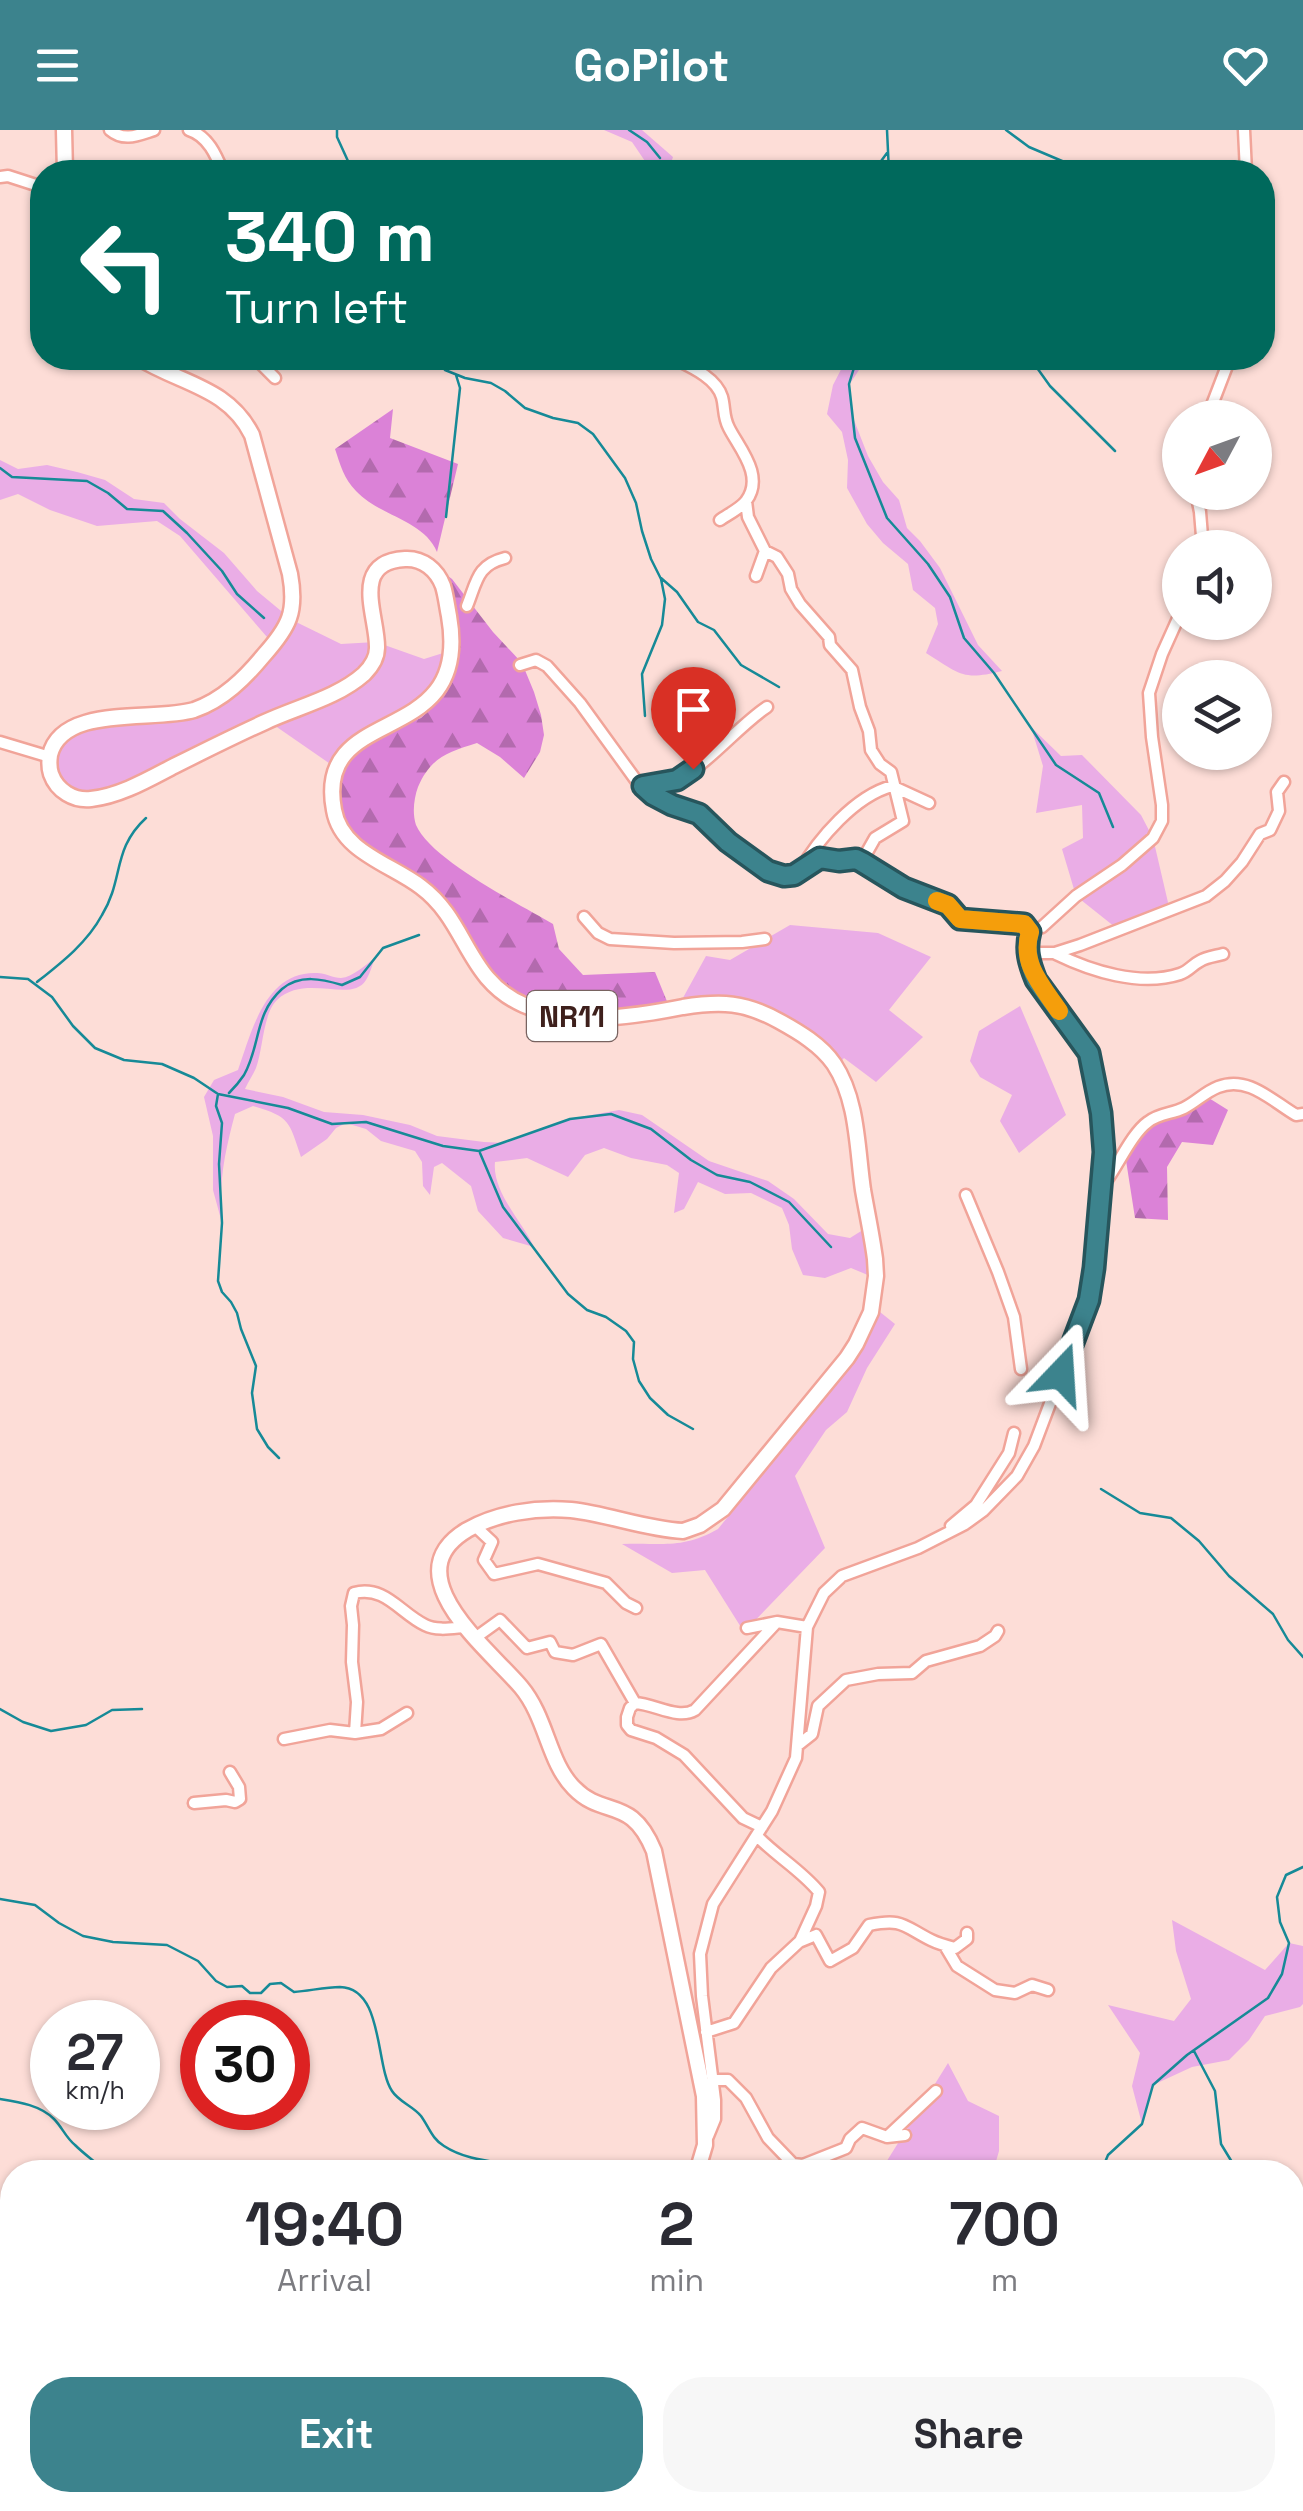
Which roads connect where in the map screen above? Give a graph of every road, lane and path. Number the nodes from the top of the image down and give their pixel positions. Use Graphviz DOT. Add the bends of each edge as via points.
graph roads {
  1 [pos="64,130"];
  2 [pos="110,130"];
  3 [pos="154,130"];
  4 [pos="193,130"];
  5 [pos="1244,130"];
  6 [pos="65,160"];
  7 [pos="218,160"];
  8 [pos="1245,160"];
  9 [pos="0,177"];
  10 [pos="30,183"];
  11 [pos="164,370"];
  12 [pos="266,370"];
  13 [pos="696,370"];
  14 [pos="1225,370"];
  15 [pos="275,378"];
  16 [pos="1214,400"];
  17 [pos="746,501"];
  18 [pos="720,520"];
  19 [pos="765,551"];
  20 [pos="506,558"];
  21 [pos="756,576"];
  22 [pos="467,606"];
  23 [pos="1168,640"];
  24 [pos="520,665"];
  25 [pos="767,707"];
  26 [pos="0,742"];
  27 [pos="50,757"];
  28 [pos="1284,782"];
  29 [pos="643,786"];
  30 [pos="892,786"];
  31 [pos="929,803"];
  32 [pos="862,862"];
  33 [pos="799,872"];
  34 [pos="584,917"];
  35 [pos="1030,932"];
  36 [pos="765,940"];
  37 [pos="1028,954"];
  38 [pos="1055,954"];
  39 [pos="1223,954"];
  40 [pos="1303,1114"];
  41 [pos="1102,1187"];
  42 [pos="966,1196"];
  43 [pos="1021,1370"];
  44 [pos="1014,1433"];
  45 [pos="475,1526"];
  46 [pos="939,1536"];
  47 [pos="636,1608"];
  48 [pos="776,1622"];
  49 [pos="807,1626"];
  50 [pos="747,1628"];
  51 [pos="998,1631"];
  52 [pos="470,1632"];
  53 [pos="635,1703"];
  54 [pos="407,1714"];
  55 [pos="354,1733"];
  56 [pos="284,1738"];
  57 [pos="798,1745"];
  58 [pos="230,1772"];
  59 [pos="194,1803"];
  60 [pos="759,1831"];
  61 [pos="967,1933"];
  62 [pos="800,1942"];
  63 [pos="945,1945"];
  64 [pos="1048,1990"];
  65 [pos="706,2032"];
  66 [pos="712,2080"];
  67 [pos="936,2091"];
  68 [pos="905,2135"];
  69 [pos="887,2137"];
  70 [pos="705,2145"];
  71 [pos="701,2160"];
  72 [pos="789,2160"];
  73 [pos="819,2160"];
  1 -- 6 [label="highway"];
  2 -- 3 [label="street" via="128,137"];
  4 -- 7 [label="street"];
  5 -- 8 [label="street"];
  9 -- 10 [label="street"];
  11 -- 27 [label="highway" via="210,392 246,423 290,574 290,620 256,665 220,697 198,709 72,726 56,739"];
  12 -- 15 [label="street"];
  13 -- 17 [label="street" via="720,391 723,415 751,465"];
  14 -- 16 [label="street"];
  17 -- 18 [label="street"];
  17 -- 19 [label="street"];
  19 -- 21 [label="street"];
  19 -- 30 [label="street" via="777,556 790,589 852,670 871,750 891,772"];
  20 -- 22 [label="street" via="483,568"];
  23 -- 35 [label="street" via="1150,693 1162,821 1122,865"];
  24 -- 29 [label="street" via="536,660 546,666"];
  25 -- 29 [label="street" via="677,780"];
  26 -- 27 [label="street"];
  27 -- 45 [label="highway, NR11" via="51,775 64,792 97,798 340,690 365,673 377,654 369,588 376,573 399,560 420,562 436,572 444,590 452,631 448,672 417,710 347,750 332,793 334,816 346,837 424,889 481,972 526,1006 559,1015 623,1017 735,1003 789,1026 834,1064 850,1104 876,1276 870,1312 847,1358 723,1508 695,1528 672,1530 572,1510 509,1514"];
  28 -- 38 [label="street" via="1270,830 1206,896"];
  29 -- 33 [label="street" via="699,814 768,871"];
  30 -- 31 [label="street"];
  30 -- 32 [label="street" via="903,821 875,838"];
  30 -- 33 [label="street" via="848,812"];
  32 -- 33 [label="street" via="820,858"];
  32 -- 35 [label="street" via="948,905 960,919 1024,924"];
  34 -- 36 [label="street" via="610,940"];
  35 -- 37 [label="street"];
  37 -- 38 [label="street"];
  37 -- 41 [label="street" via="1036,980 1089,1053 1101,1113"];
  38 -- 39 [label="street" via="1116,976 1162,978"];
  40 -- 41 [label="street" via="1254,1088 1222,1085 1146,1123"];
  41 -- 46 [label="street" via="1089,1300 1034,1446 1017,1476 982,1511"];
  42 -- 43 [label="street" via="1014,1317"];
  44 -- 46 [label="street" via="976,1505"];
  45 -- 47 [label="street" via="492,1542 484,1560 494,1574 538,1564 606,1582"];
  45 -- 52 [label="highway, NR11" via="447,1546 439,1567 446,1595"];
  46 -- 49 [label="street" via="842,1576 824,1592"];
  48 -- 49 [label="street"];
  48 -- 50 [label="street"];
  48 -- 53 [label="street" via="696,1710 684,1715"];
  49 -- 57 [label="street"];
  51 -- 57 [label="street" via="980,1646 926,1661 912,1673 846,1680 818,1706 812,1734"];
  52 -- 53 [label="street" via="500,1620 527,1648 550,1642 555,1652 574,1655 601,1644"];
  52 -- 55 [label="street" via="426,1626 381,1594 354,1593"];
  52 -- 70 [label="highway, NR11" via="532,1701 571,1786 626,1813 647,1834 698,2058"];
  53 -- 60 [label="street" via="627,1717 630,1730 684,1755"];
  54 -- 55 [label="street" via="382,1729"];
  55 -- 56 [label="street"];
  57 -- 60 [label="street"];
  58 -- 59 [label="street" via="240,1799"];
  60 -- 62 [label="street" via="766,1846 820,1892"];
  60 -- 65 [label="street" via="713,1904 700,1954"];
  61 -- 63 [label="street" via="955,1948"];
  62 -- 63 [label="street" via="816,1935 830,1960 854,1948 869,1925 890,1921"];
  62 -- 65 [label="street" via="771,1968 734,2023"];
  63 -- 64 [label="street" via="957,1966 995,1990"];
  65 -- 66 [label="street"];
  66 -- 70 [label="street" via="714,2119"];
  66 -- 72 [label="street" via="728,2080 746,2098"];
  67 -- 69 [label="street"];
  68 -- 69 [label="street"];
  69 -- 73 [label="street" via="862,2128 846,2148"];
  70 -- 71 [label="highway, NR11"];
}
